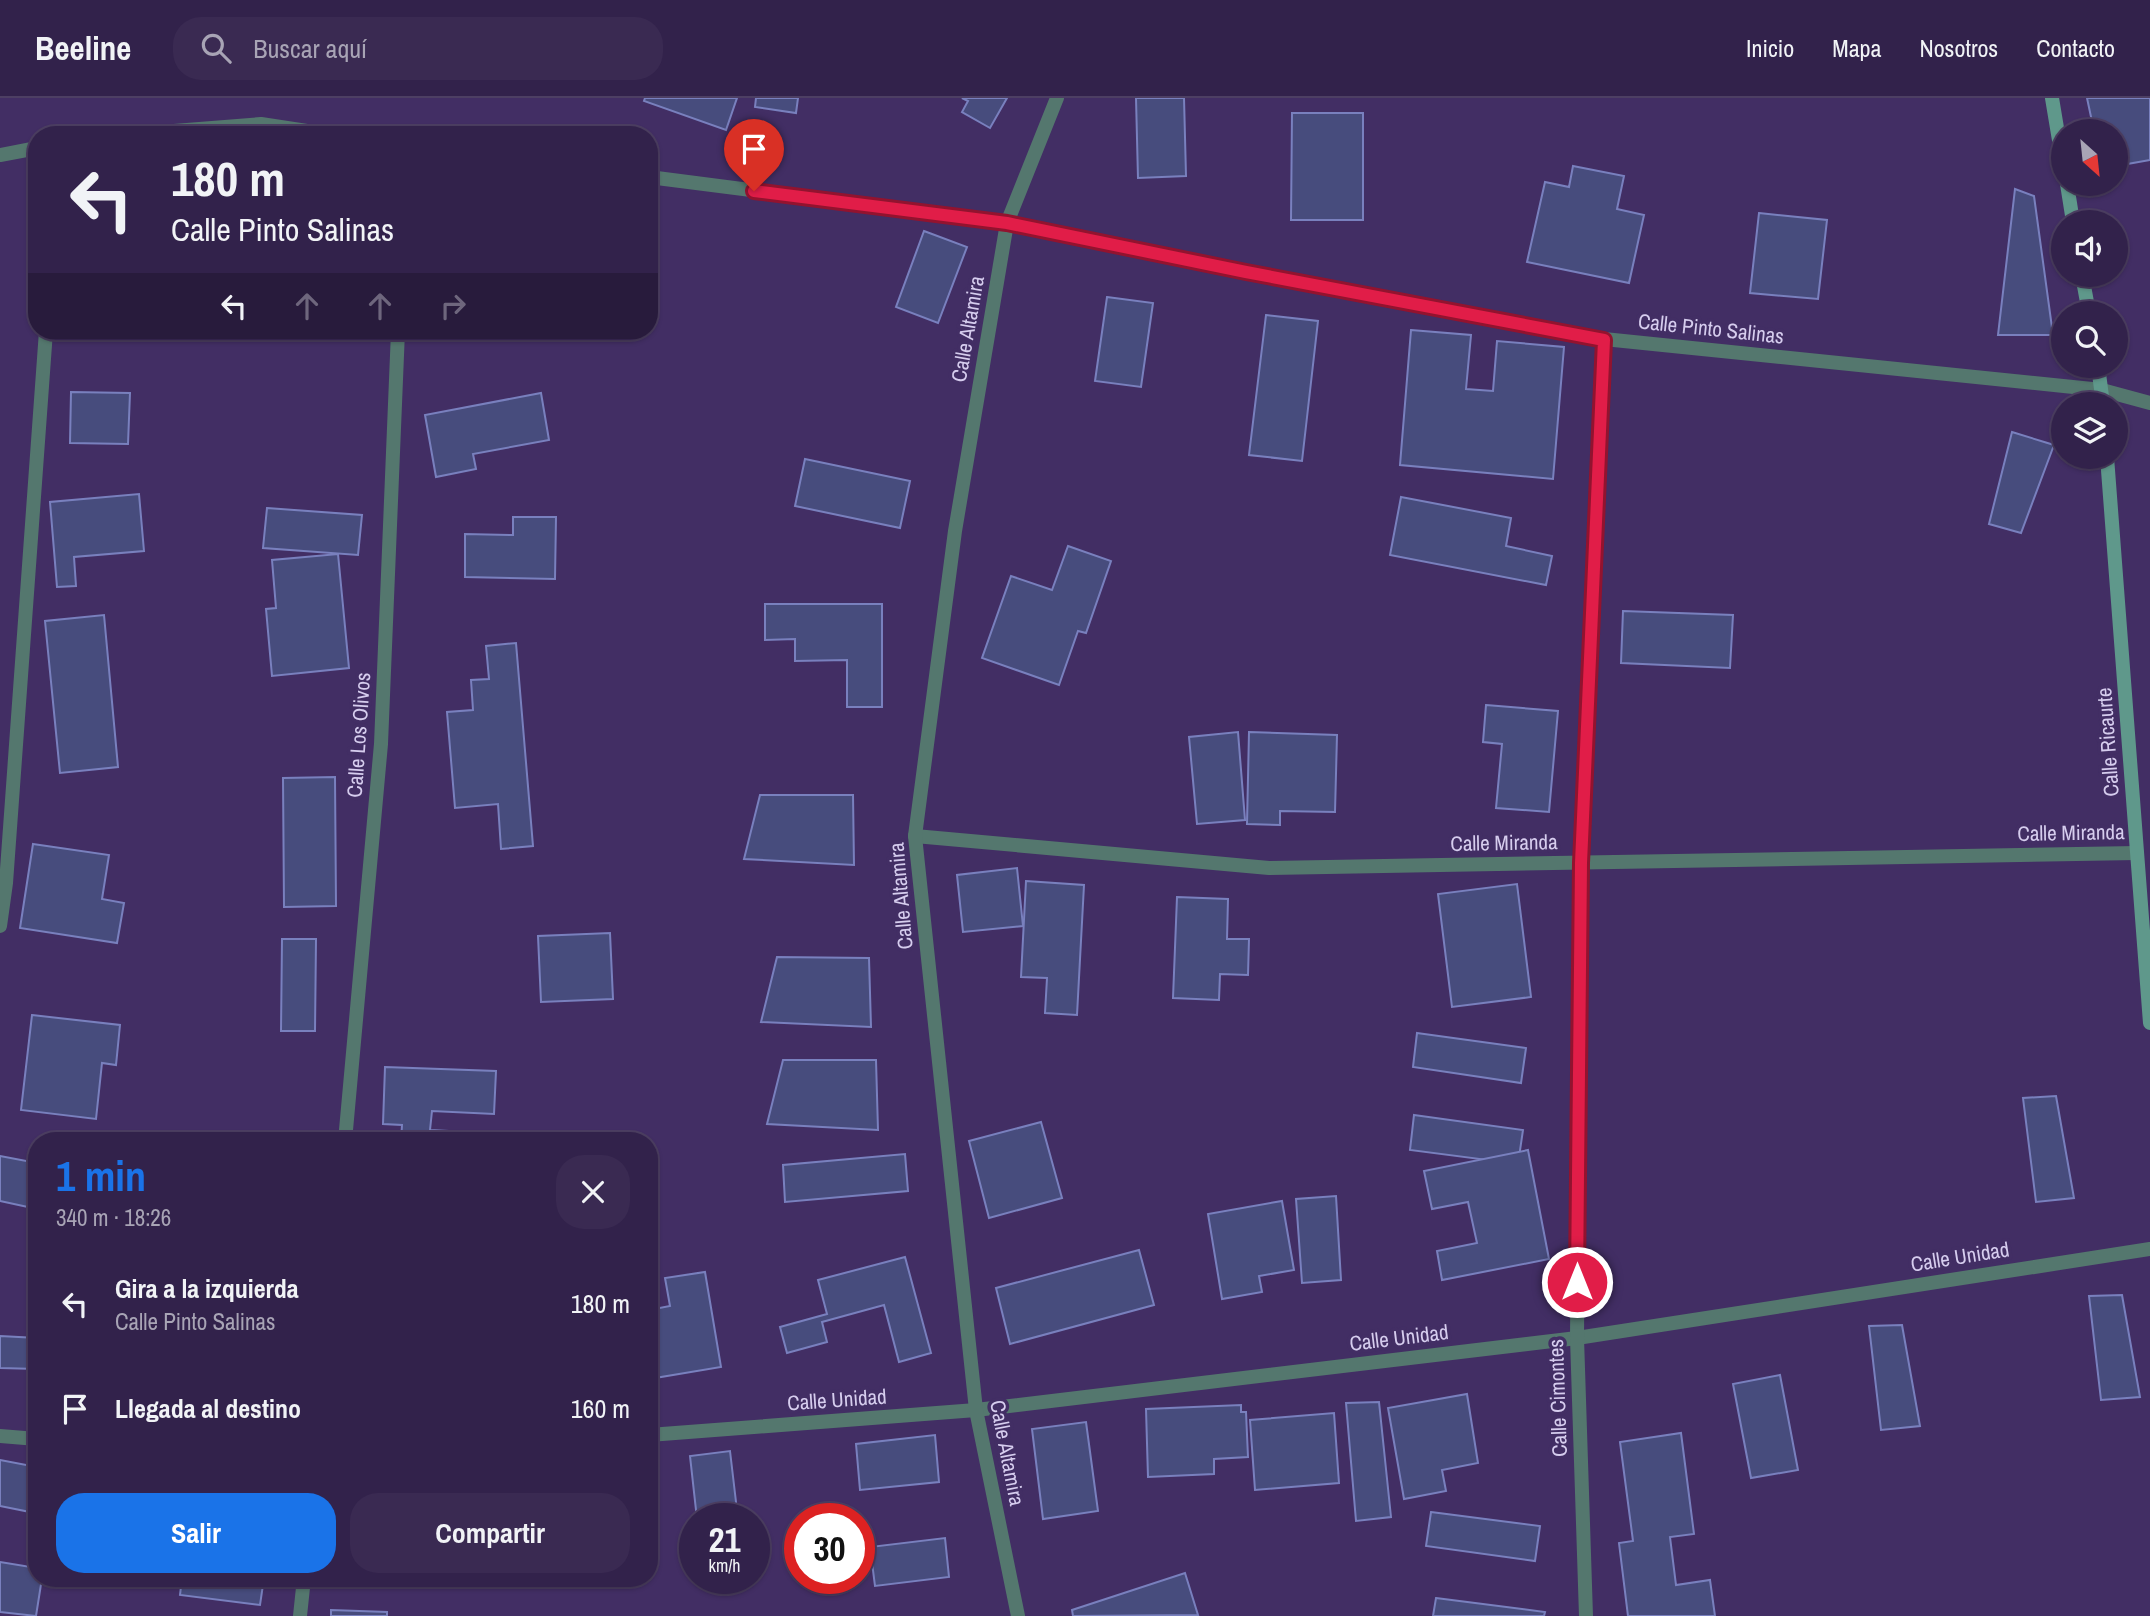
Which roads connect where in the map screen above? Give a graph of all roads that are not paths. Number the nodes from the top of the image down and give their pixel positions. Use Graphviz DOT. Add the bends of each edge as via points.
graph roads {
  1 [pos="1057,98"];
  2 [pos="2052,98"];
  3 [pos="2056,119"];
  4 [pos="236,126"];
  5 [pos="274,126"];
  6 [pos="28,150"];
  7 [pos="0,155"];
  8 [pos="658,178"];
  9 [pos="1007,223"];
  10 [pos="45,340"];
  11 [pos="398,340"];
  12 [pos="1604,340"];
  13 [pos="2058,392"];
  14 [pos="2128,400"];
  15 [pos="2150,403"];
  16 [pos="2109,469"];
  17 [pos="915,836"];
  18 [pos="2137,853"];
  19 [pos="1581,863"];
  20 [pos="0,926"];
  21 [pos="2150,1023"];
  22 [pos="346,1132"];
  23 [pos="2150,1249"];
  24 [pos="1577,1338"];
  25 [pos="975,1410"];
  26 [pos="658,1434"];
  27 [pos="0,1436"];
  28 [pos="28,1438"];
  29 [pos="303,1587"];
  30 [pos="300,1616"];
  31 [pos="1018,1616"];
  32 [pos="1586,1616"];
  1 -- 9 [label="street, Calle Altamira"];
  2 -- 3 [label="street"];
  4 -- 5 [label="street"];
  6 -- 7 [label="street"];
  8 -- 9 [label="street, Calle Pinto Salinas"];
  9 -- 12 [label="street, Calle Pinto Salinas"];
  9 -- 17 [label="street, Calle Altamira" via="955,531"];
  10 -- 20 [label="street"];
  11 -- 22 [label="street, Calle Los Olivos" via="381,744"];
  12 -- 13 [label="street, Calle Pinto Salinas"];
  12 -- 19 [label="street, Calle Cimontes"];
  14 -- 15 [label="street, Calle Pinto Salinas"];
  16 -- 18 [label="street, Calle Ricaurte"];
  17 -- 19 [label="street, Calle Miranda" via="1269,868"];
  17 -- 25 [label="street, Calle Altamira"];
  18 -- 19 [label="street, Calle Miranda"];
  18 -- 21 [label="street, Calle Ricaurte"];
  19 -- 24 [label="street, Calle Cimontes"];
  23 -- 24 [label="street, Calle Unidad"];
  24 -- 25 [label="street, Calle Unidad"];
  24 -- 32 [label="street, Calle Cimontes"];
  25 -- 26 [label="street, Calle Unidad"];
  25 -- 31 [label="street, Calle Altamira"];
  27 -- 28 [label="street"];
  29 -- 30 [label="street"];
}
